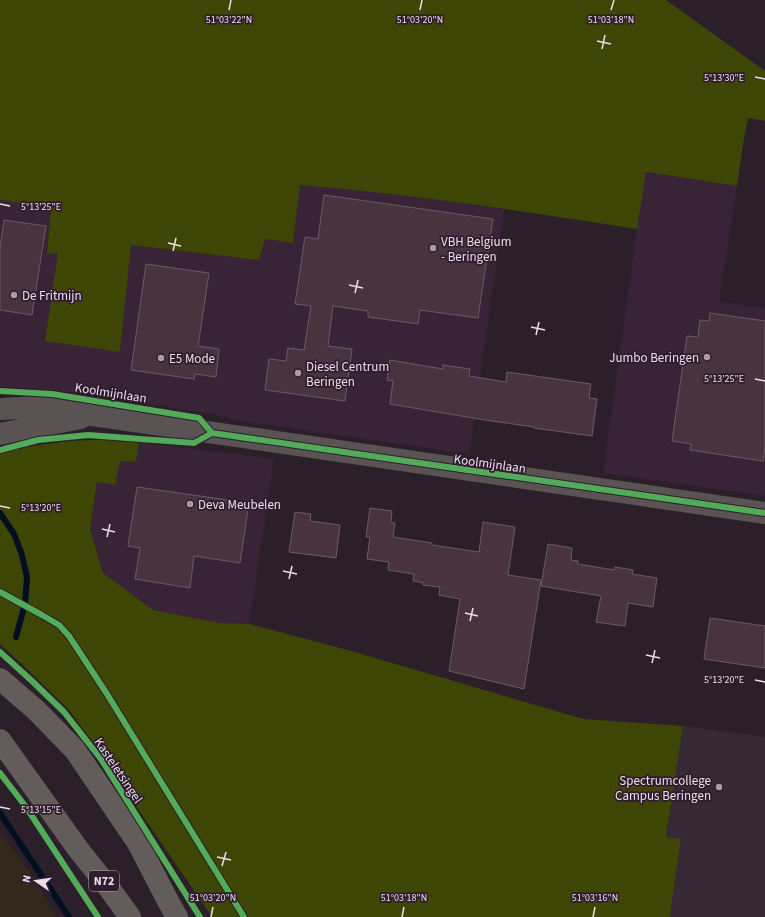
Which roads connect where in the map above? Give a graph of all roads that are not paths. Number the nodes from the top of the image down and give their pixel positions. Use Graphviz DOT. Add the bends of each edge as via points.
graph roads {
  1 [pos="0,409"];
  2 [pos="91,415"];
  3 [pos="0,434"];
  4 [pos="765,513"];
  5 [pos="0,679"];
  6 [pos="0,740"];
  7 [pos="130,917"];
  8 [pos="177,917"];
  1 -- 2 [label="street, Koolmijnlaan" via="41,407"];
  2 -- 3 [label="street, Koolmijnlaan"];
  2 -- 4 [label="street, Koolmijnlaan"];
  5 -- 8 [label="main road, Kasteletsingel" via="36,710 75,750 138,843"];
  6 -- 7 [label="main road, N72"];
}
